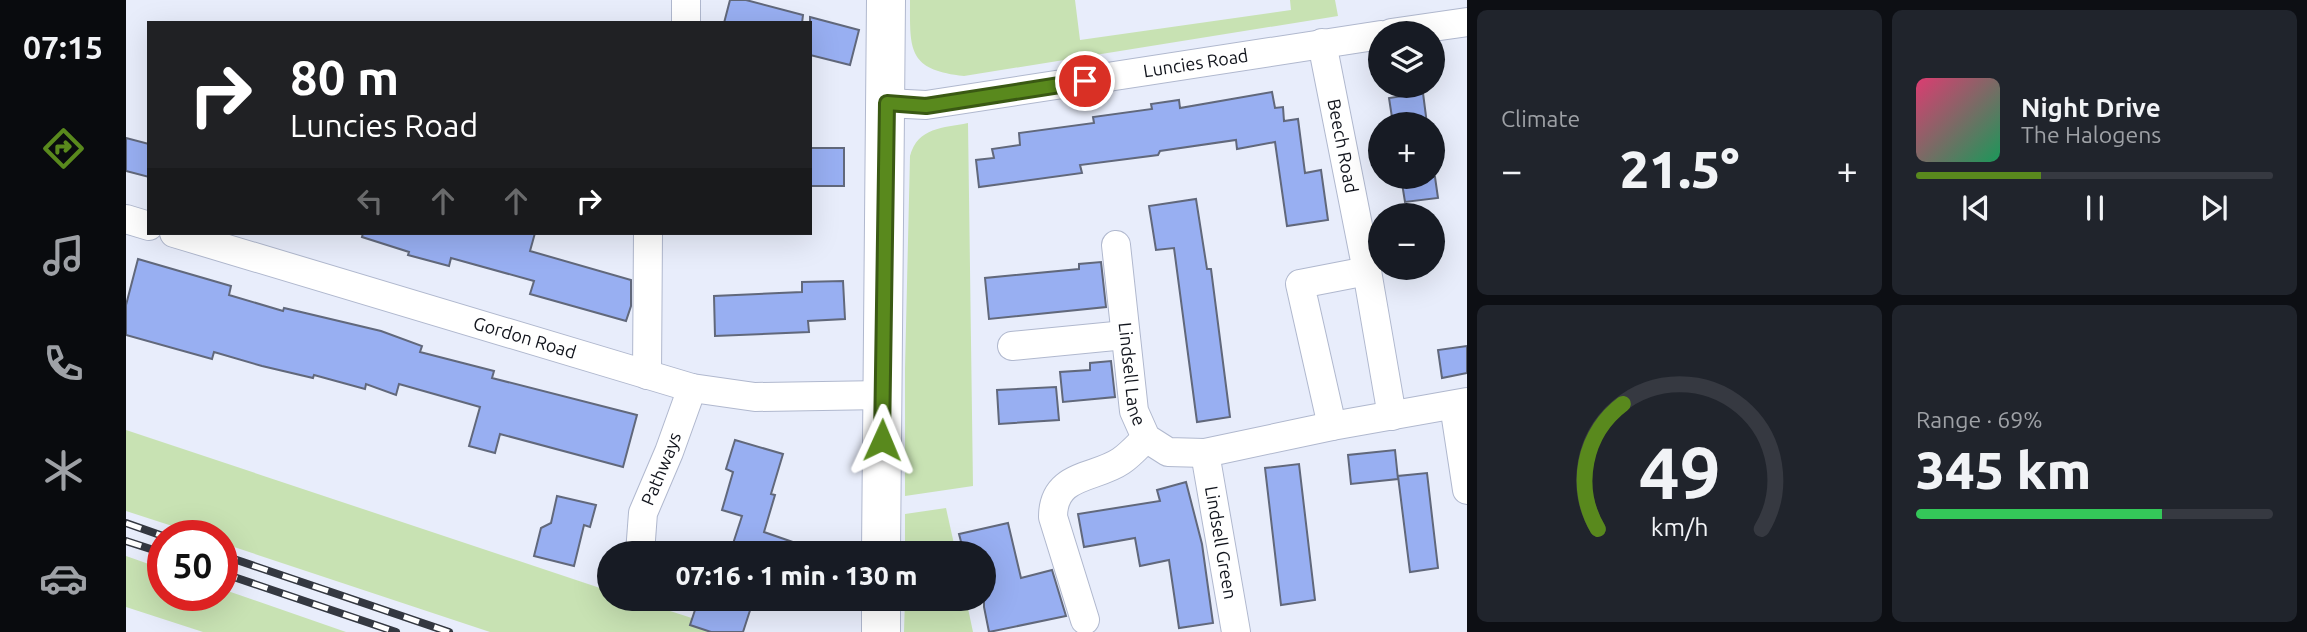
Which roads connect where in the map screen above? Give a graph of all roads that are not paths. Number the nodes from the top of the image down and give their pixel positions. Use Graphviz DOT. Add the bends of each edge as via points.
graph roads {
  1 [pos="686,0"];
  2 [pos="885,0"];
  3 [pos="686,21"];
  4 [pos="1467,22"];
  5 [pos="1445,25"];
  6 [pos="1368,37"];
  7 [pos="1322,44"];
  8 [pos="887,103"];
  9 [pos="126,219"];
  10 [pos="147,225"];
  11 [pos="181,235"];
  12 [pos="648,235"];
  13 [pos="1116,245"];
  14 [pos="1367,271"];
  15 [pos="1125,335"];
  16 [pos="1012,346"];
  17 [pos="647,375"];
  18 [pos="692,388"];
  19 [pos="883,395"];
  20 [pos="1460,404"];
  21 [pos="1392,416"];
  22 [pos="1332,426"];
  23 [pos="1146,438"];
  24 [pos="1205,453"];
  25 [pos="1467,490"];
  26 [pos="641,541"];
  27 [pos="881,541"];
  28 [pos="881,611"];
  29 [pos="1085,620"];
  30 [pos="881,632"];
  31 [pos="1236,632"];
  1 -- 3 [label="street"];
  2 -- 8 [label="main road"];
  4 -- 5 [label="street"];
  6 -- 7 [label="street, Luncies Road"];
  7 -- 8 [label="street, Luncies Road" via="926,106"];
  7 -- 14 [label="street, Beech Road"];
  8 -- 19 [label="main road"];
  9 -- 10 [label="street"];
  11 -- 17 [label="street, Gordon Road"];
  12 -- 17 [label="street"];
  13 -- 15 [label="street, Lindsell Lane"];
  14 -- 21 [label="street, Beech Road"];
  14 -- 22 [label="street" via="1300,284"];
  15 -- 16 [label="street"];
  15 -- 23 [label="street, Lindsell Lane" via="1131,399"];
  17 -- 18 [label="street, Gordon Road"];
  18 -- 19 [label="street, Gordon Road" via="755,397"];
  18 -- 26 [label="street, Pathways" via="643,513"];
  19 -- 27 [label="main road"];
  20 -- 21 [label="street"];
  20 -- 25 [label="street"];
  21 -- 22 [label="street"];
  22 -- 24 [label="street"];
  23 -- 24 [label="street, Lindsell Lane" via="1168,452"];
  23 -- 29 [label="street" via="1121,462 1071,482 1053,506"];
  24 -- 31 [label="street, Lindsell Green"];
  28 -- 30 [label="main road"];
}
